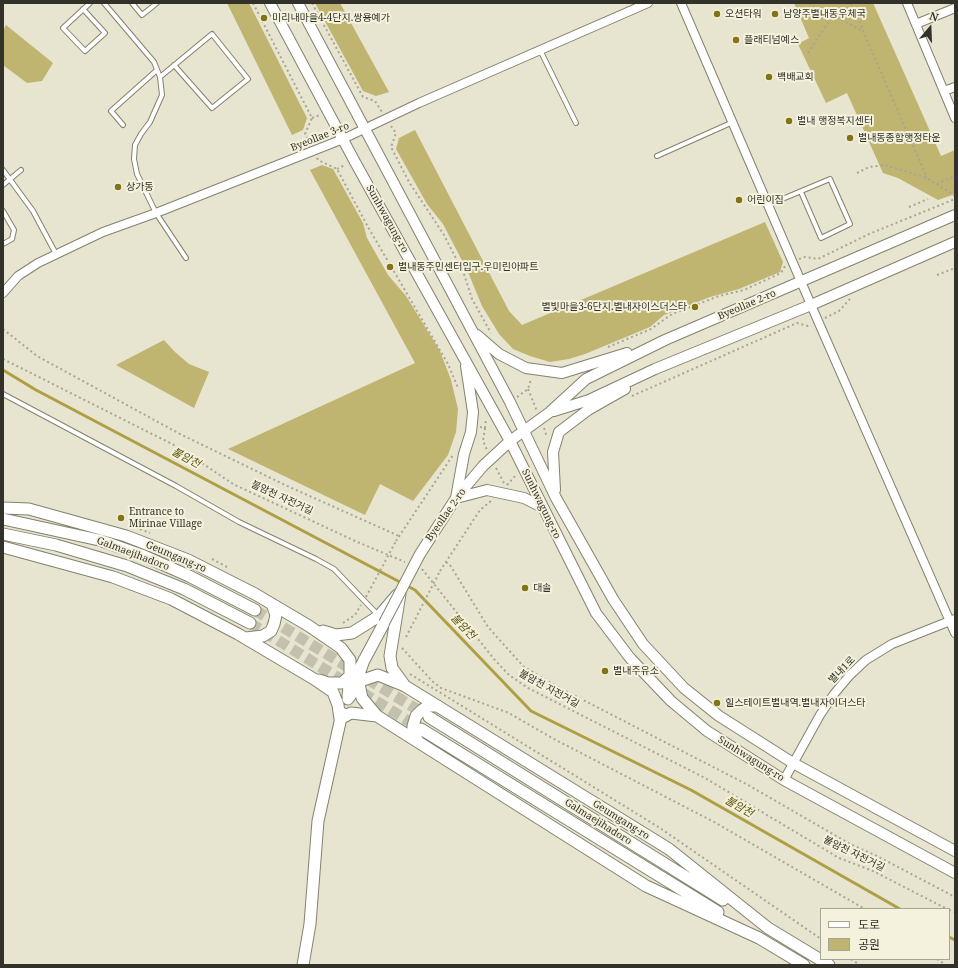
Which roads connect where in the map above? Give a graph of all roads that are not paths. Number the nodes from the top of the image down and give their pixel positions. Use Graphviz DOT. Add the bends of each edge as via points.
graph roads {
  1 [pos="90,3"];
  2 [pos="104,3"];
  3 [pos="132,3"];
  4 [pos="156,3"];
  5 [pos="270,3"];
  6 [pos="298,3"];
  7 [pos="648,3"];
  8 [pos="681,3"];
  9 [pos="907,3"];
  10 [pos="955,8"];
  11 [pos="83,9"];
  12 [pos="916,24"];
  13 [pos="540,50"];
  14 [pos="174,65"];
  15 [pos="157,70"];
  16 [pos="160,77"];
  17 [pos="955,87"];
  18 [pos="944,91"];
  19 [pos="955,118"];
  20 [pos="733,122"];
  21 [pos="576,123"];
  22 [pos="123,125"];
  23 [pos="365,129"];
  24 [pos="343,139"];
  25 [pos="657,156"];
  26 [pos="3,170"];
  27 [pos="22,170"];
  28 [pos="11,180"];
  29 [pos="3,185"];
  30 [pos="800,192"];
  31 [pos="768,205"];
  32 [pos="3,211"];
  33 [pos="156,213"];
  34 [pos="955,215"];
  35 [pos="955,242"];
  36 [pos="3,244"];
  37 [pos="56,254"];
  38 [pos="186,258"];
  39 [pos="801,282"];
  40 [pos="3,292"];
  41 [pos="811,305"];
  42 [pos="472,330"];
  43 [pos="665,340"];
  44 [pos="464,358"];
  45 [pos="655,369"];
  46 [pos="3,394"];
  47 [pos="550,412"];
  48 [pos="525,430"];
  49 [pos="510,441"];
  50 [pos="456,498"];
  51 [pos="556,498"];
  52 [pos="542,507"];
  53 [pos="3,508"];
  54 [pos="3,520"];
  55 [pos="3,534"];
  56 [pos="3,546"];
  57 [pos="400,591"];
  58 [pos="272,604"];
  59 [pos="255,610"];
  60 [pos="381,619"];
  61 [pos="952,620"];
  62 [pos="250,623"];
  63 [pos="309,626"];
  64 [pos="955,633"];
  65 [pos="246,638"];
  66 [pos="364,660"];
  67 [pos="314,679"];
  68 [pos="355,679"];
  69 [pos="405,686"];
  70 [pos="348,699"];
  71 [pos="438,706"];
  72 [pos="377,716"];
  73 [pos="429,717"];
  74 [pos="340,719"];
  75 [pos="421,729"];
  76 [pos="418,741"];
  77 [pos="793,763"];
  78 [pos="784,780"];
  79 [pos="955,851"];
  80 [pos="955,873"];
  81 [pos="768,928"];
  82 [pos="759,938"];
  83 [pos="820,960"];
  84 [pos="303,965"];
  85 [pos="804,965"];
  1 -- 11 [label="lane"];
  2 -- 15 [label="lane" via="154,62"];
  3 -- 4 [label="lane" via="142,15"];
  5 -- 24 [label="street, Sunhwagung-ro"];
  6 -- 23 [label="street, Sunhwagung-ro"];
  7 -- 13 [label="street, Byeollae 3-ro"];
  8 -- 20 [label="street"];
  9 -- 12 [label="street"];
  10 -- 12 [label="street"];
  11 -- 11 [label="lane" via="63,28 85,52 105,33"];
  12 -- 18 [label="street"];
  13 -- 21 [label="lane"];
  13 -- 23 [label="street, Byeollae 3-ro"];
  14 -- 14 [label="lane" via="212,34 248,79 212,108"];
  14 -- 16 [label="lane"];
  15 -- 16 [label="lane"];
  15 -- 22 [label="lane" via="111,111"];
  16 -- 33 [label="lane" via="162,95 150,122 135,145 134,159 137,174"];
  17 -- 18 [label="street"];
  18 -- 19 [label="street"];
  20 -- 25 [label="lane"];
  20 -- 31 [label="street"];
  23 -- 24 [label="street, Byeollae 3-ro"];
  23 -- 42 [label="street, Sunhwagung-ro"];
  24 -- 33 [label="street, Byeollae 3-ro"];
  24 -- 44 [label="street, Sunhwagung-ro"];
  26 -- 28 [label="lane"];
  27 -- 28 [label="lane"];
  28 -- 29 [label="lane"];
  28 -- 37 [label="lane" via="33,211"];
  30 -- 30 [label="lane" via="830,179 850,224 821,238"];
  30 -- 31 [label="lane"];
  31 -- 39 [label="street"];
  32 -- 36 [label="lane" via="14,230 12,239"];
  33 -- 37 [label="street, Byeollae 3-ro" via="103,232"];
  33 -- 38 [label="lane"];
  34 -- 39 [label="street, Byeollae 2-ro"];
  35 -- 41 [label="street, Byeollae 2-ro"];
  37 -- 40 [label="street, Byeollae 3-ro" via="18,276"];
  39 -- 41 [label="street"];
  39 -- 43 [label="street, Byeollae 2-ro"];
  41 -- 45 [label="street, Byeollae 2-ro"];
  41 -- 61 [label="street"];
  42 -- 43 [label="street" via="499,354 526,368 562,373"];
  42 -- 48 [label="street, Sunhwagung-ro"];
  43 -- 47 [label="street, Byeollae 2-ro" via="586,379"];
  44 -- 49 [label="street, Sunhwagung-ro"];
  44 -- 50 [label="street" via="473,412"];
  45 -- 47 [label="street, Byeollae 2-ro" via="589,400"];
  45 -- 51 [label="street" via="588,410 559,432 553,452"];
  46 -- 60 [label="lane" via="239,522 334,569"];
  47 -- 48 [label="street, Byeollae 2-ro"];
  48 -- 49 [label="street, Byeollae 2-ro"];
  48 -- 51 [label="street, Sunhwagung-ro"];
  49 -- 50 [label="street, Byeollae 2-ro" via="483,466"];
  49 -- 52 [label="street, Sunhwagung-ro"];
  50 -- 52 [label="street" via="487,490 524,498"];
  50 -- 57 [label="street, Byeollae 2-ro, bridge"];
  51 -- 77 [label="street, Sunhwagung-ro" via="613,599 643,644 684,688 719,716"];
  52 -- 78 [label="street, Sunhwagung-ro" via="596,613 630,658 671,701 707,731"];
  53 -- 58 [label="main road, Geumgang-ro" via="29,509 126,536 188,560"];
  54 -- 59 [label="main road, Galmaejihadoro" via="99,540 144,556 190,576"];
  55 -- 62 [label="main road, Galmaejihadoro" via="56,545 127,566 184,589"];
  56 -- 65 [label="main road" via="113,577 171,599"];
  57 -- 60 [label="main road, bridge"];
  57 -- 69 [label="main road, bridge" via="396,637 390,656 392,668"];
  58 -- 63 [label="main road, Geumgang-ro"];
  58 -- 65 [label="main road" via="276,614 270,631 263,636"];
  60 -- 63 [label="main road" via="352,633 336,635"];
  60 -- 66 [label="main road"];
  61 -- 64 [label="street"];
  61 -- 77 [label="street, 별내1로" via="892,644 866,660 850,674 820,714"];
  63 -- 68 [label="main road, Geumgang-ro" via="341,648 350,660"];
  65 -- 67 [label="main road"];
  66 -- 68 [label="main road"];
  66 -- 70 [label="main road"];
  67 -- 68 [label="main road" via="328,683 342,683"];
  67 -- 74 [label="main road" via="332,692"];
  68 -- 69 [label="main road" via="378,675"];
  68 -- 70 [label="main road"];
  68 -- 72 [label="main road, Geumgang-ro" via="362,698"];
  69 -- 71 [label="main road, Geumgang-ro"];
  70 -- 74 [label="main road"];
  71 -- 76 [label="main road" via="428,706 416,716 413,734"];
  71 -- 81 [label="main road, Geumgang-ro" via="669,849"];
  72 -- 74 [label="main road" via="351,713"];
  72 -- 76 [label="main road"];
  73 -- 81 [label="main road, Galmaejihadoro"];
  74 -- 84 [label="main road" via="318,822 310,924"];
  75 -- 82 [label="main road, Galmaejihadoro"];
  76 -- 82 [label="main road" via="646,886"];
  77 -- 78 [label="street, 별내1로"];
  77 -- 79 [label="street, Sunhwagung-ro"];
  78 -- 80 [label="street, Sunhwagung-ro"];
  81 -- 83 [label="main road, Geumgang-ro"];
  82 -- 85 [label="main road"];
}
